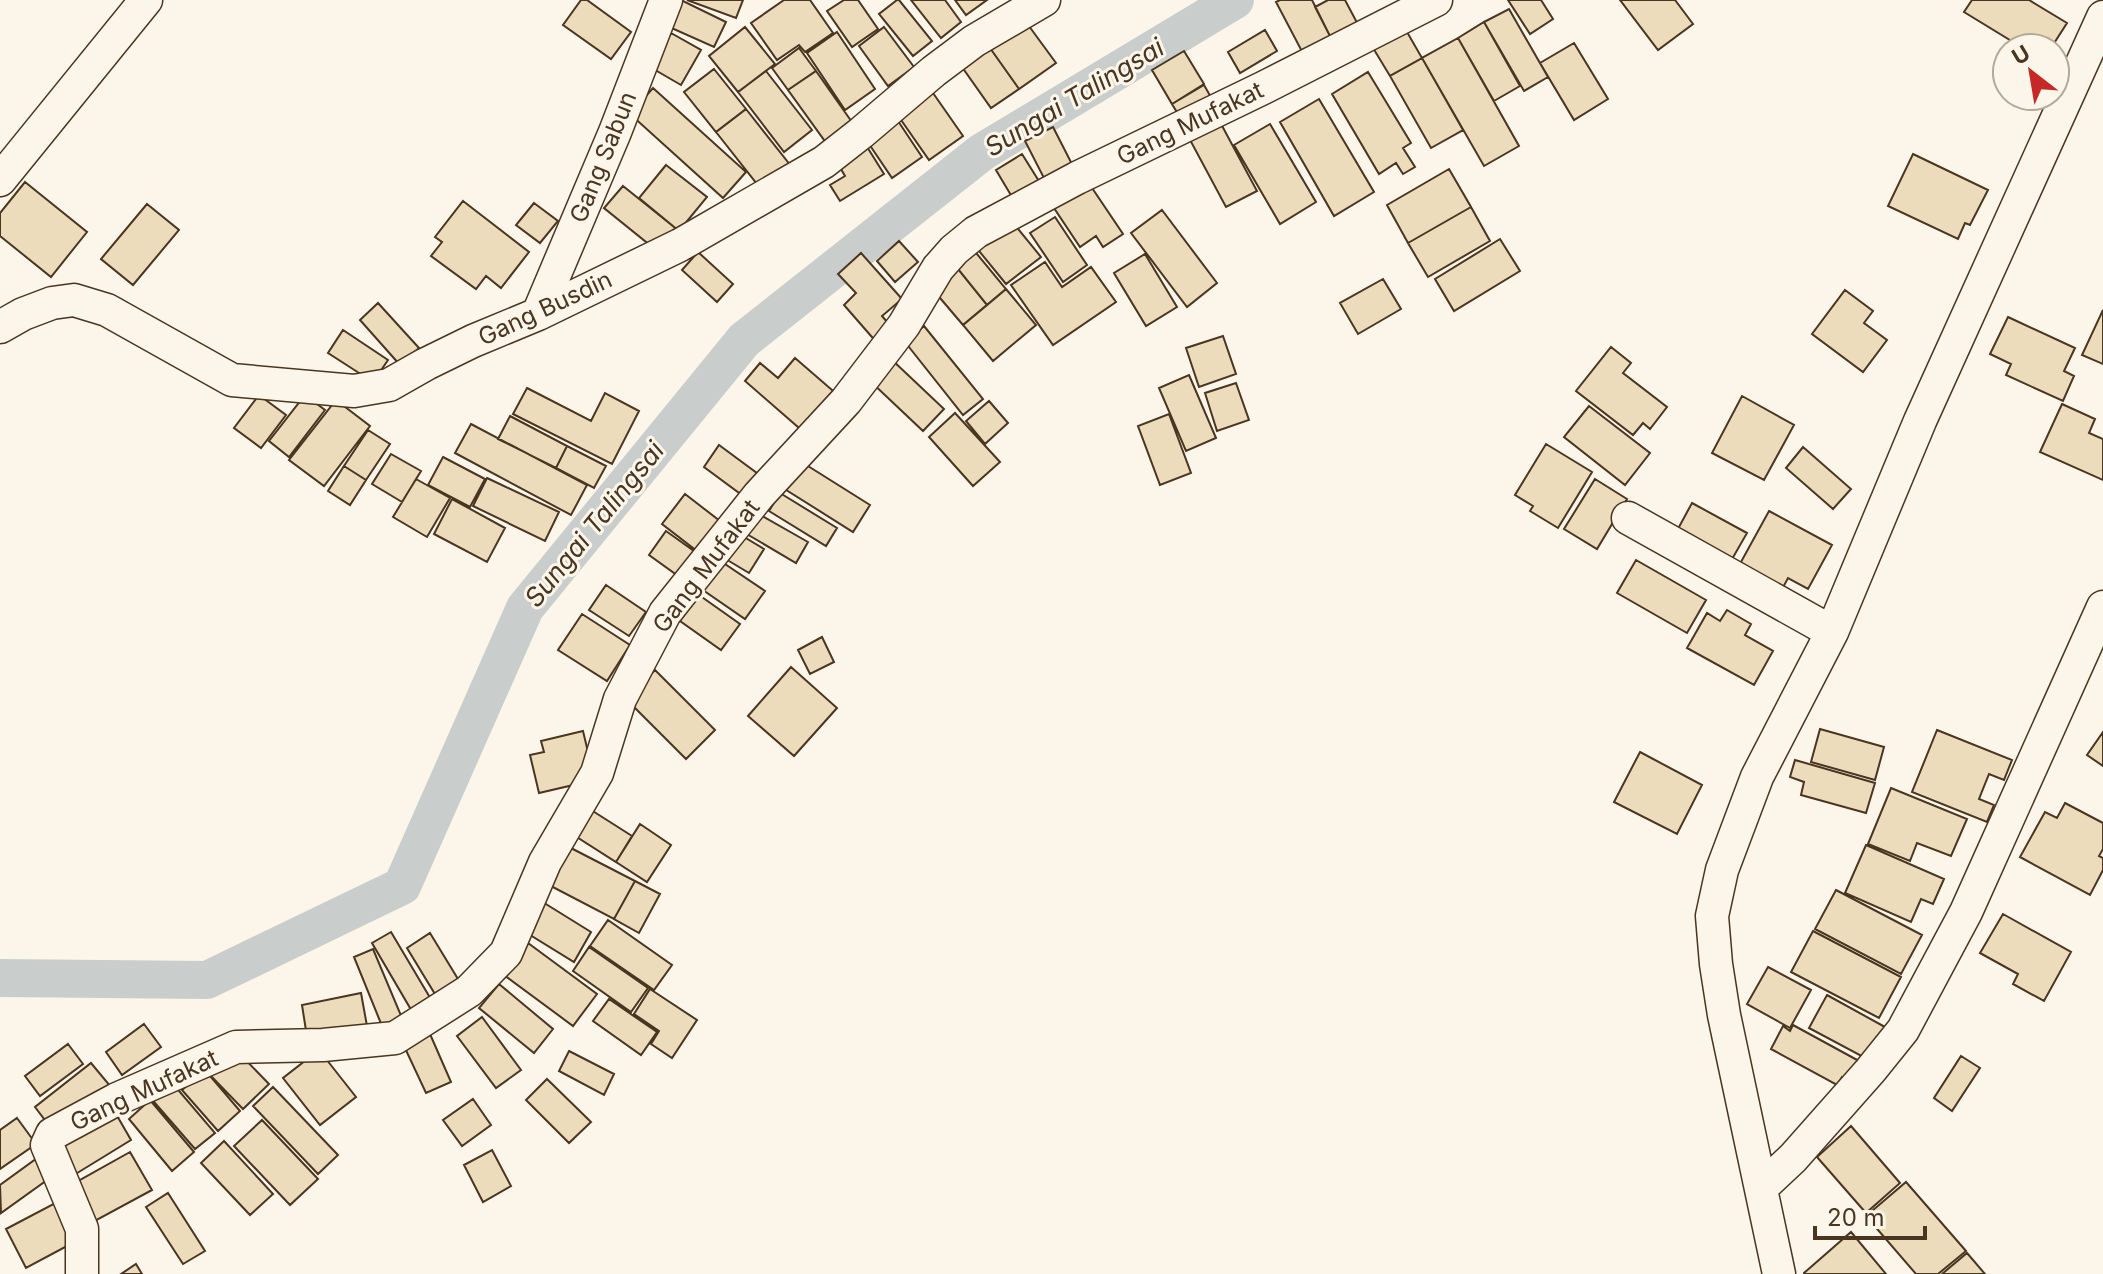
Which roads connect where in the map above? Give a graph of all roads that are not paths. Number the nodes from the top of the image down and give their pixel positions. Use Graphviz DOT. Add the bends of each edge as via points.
graph roads {
  1 [pos="146,0"];
  2 [pos="666,0"];
  3 [pos="1044,0"];
  4 [pos="1436,0"];
  5 [pos="2103,17"];
  6 [pos="0,180"];
  7 [pos="538,314"];
  8 [pos="0,327"];
  9 [pos="1628,518"];
  10 [pos="2103,607"];
  11 [pos="1832,632"];
  12 [pos="1761,1188"];
  13 [pos="82,1274"];
  14 [pos="1779,1274"];
  1 -- 6 [label="street"];
  2 -- 7 [label="street, Gang Sabun"];
  3 -- 7 [label="street, Gang Busdin" via="974,41 824,162 680,245"];
  4 -- 13 [label="street, Gang Mufakat" via="1077,178 976,232 954,250 846,401 759,495 665,613 620,699 597,773 545,862 506,953 469,991 395,1038 236,1047 52,1134 47,1145 82,1229"];
  5 -- 11 [label="street" via="1920,421"];
  7 -- 8 [label="street, Gang Busdin" via="389,385 354,391 232,380 107,310 74,300 52,303"];
  9 -- 11 [label="street"];
  10 -- 12 [label="street" via="1966,912 1903,1030"];
  11 -- 12 [label="street" via="1757,777 1722,870 1712,916 1724,1015"];
  12 -- 14 [label="street"];
}
